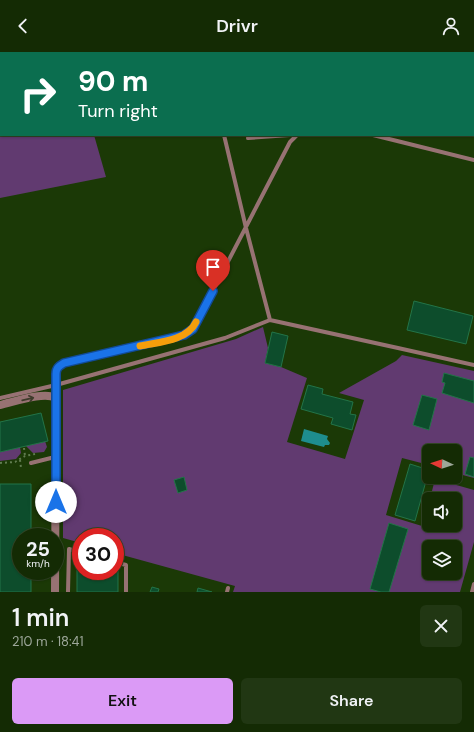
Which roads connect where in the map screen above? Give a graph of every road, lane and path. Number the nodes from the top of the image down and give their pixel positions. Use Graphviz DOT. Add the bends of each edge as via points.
graph roads {
  1 [pos="224,136"];
  2 [pos="276,136"];
  3 [pos="296,136"];
  4 [pos="377,136"];
  5 [pos="248,138"];
  6 [pos="474,160"];
  7 [pos="246,228"];
  8 [pos="270,320"];
  9 [pos="474,365"];
  10 [pos="56,385"];
  11 [pos="0,398"];
  12 [pos="56,398"];
  13 [pos="0,405"];
  14 [pos="24,448"];
  15 [pos="39,454"];
  16 [pos="25,456"];
  17 [pos="56,456"];
  18 [pos="20,460"];
  19 [pos="0,463"];
  20 [pos="31,463"];
  21 [pos="21,468"];
  22 [pos="72,550"];
  23 [pos="124,565"];
  24 [pos="474,584"];
  25 [pos="56,592"];
  26 [pos="68,592"];
  27 [pos="126,592"];
  28 [pos="472,592"];
  1 -- 7 [label="lane"];
  2 -- 5 [label="lane"];
  3 -- 7 [label="lane" via="290,142"];
  4 -- 6 [label="lane"];
  7 -- 8 [label="lane"];
  7 -- 10 [label="lane" via="189,333 64,363 56,370"];
  8 -- 9 [label="lane"];
  8 -- 10 [label="lane" via="225,338"];
  10 -- 11 [label="lane"];
  10 -- 12 [label="lane"];
  13 -- 12 [label="street, one-way" via="41,396 49,395"];
  12 -- 17 [label="street"];
  14 -- 16 [label="path"];
  15 -- 16 [label="path"];
  16 -- 18 [label="path"];
  17 -- 20 [label="lane"];
  17 -- 25 [label="street"];
  18 -- 19 [label="path"];
  18 -- 21 [label="path"];
  22 -- 26 [label="lane" via="69,549"];
  23 -- 27 [label="lane"];
  24 -- 28 [label="lane"];
}
